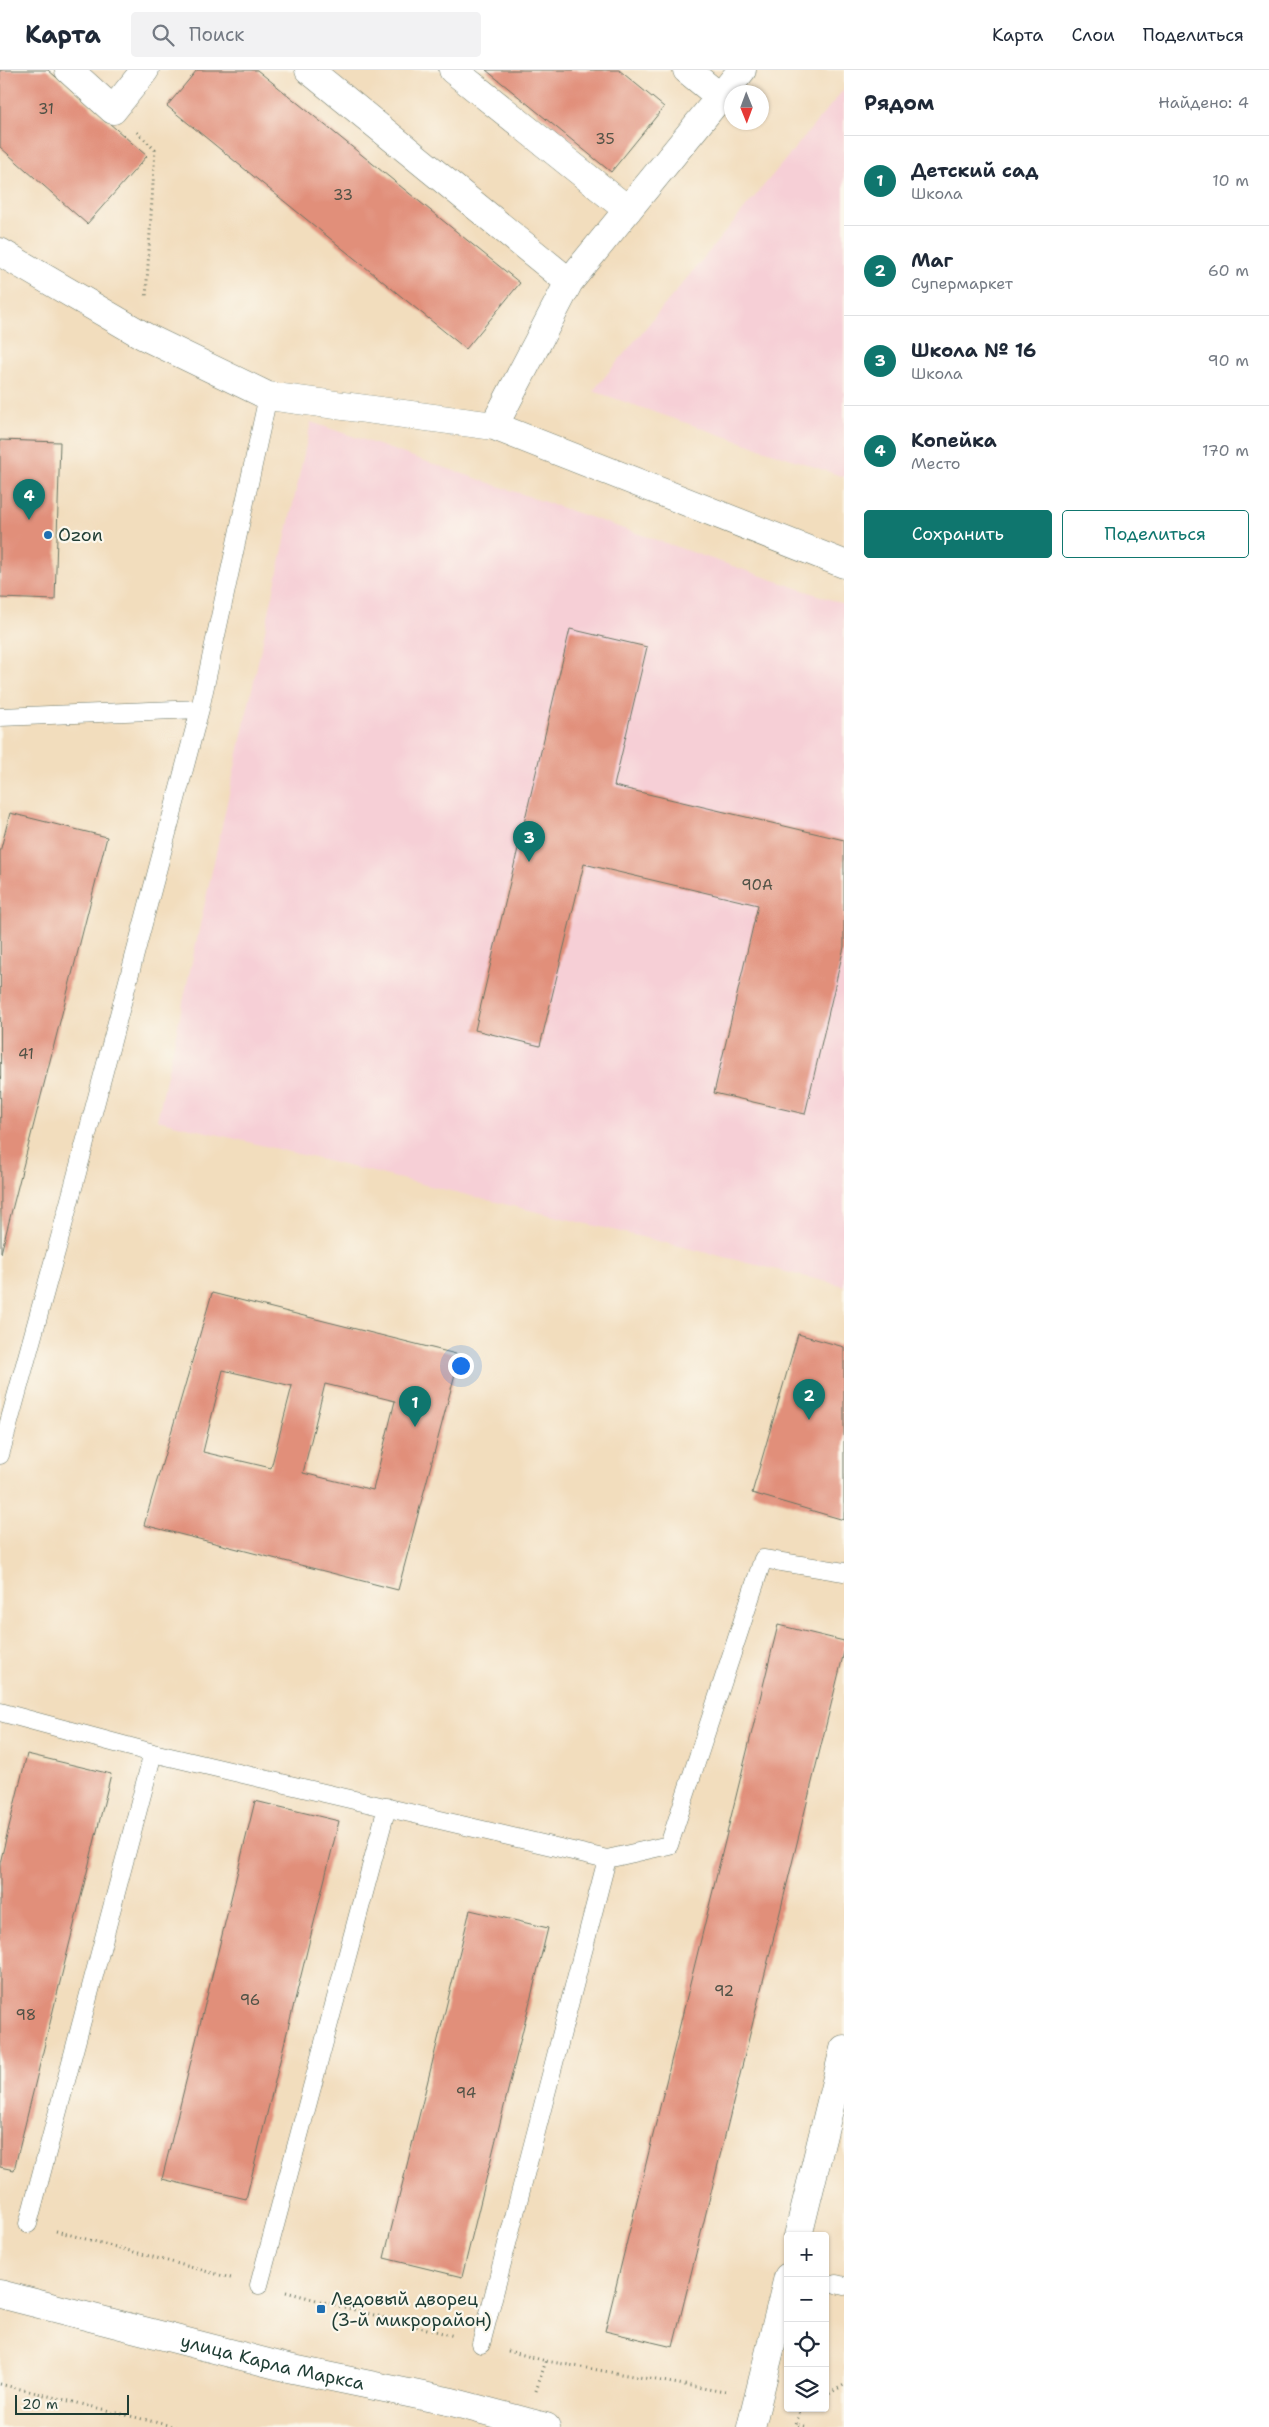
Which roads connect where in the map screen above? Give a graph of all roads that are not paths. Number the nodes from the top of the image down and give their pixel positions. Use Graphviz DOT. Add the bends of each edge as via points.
graph roads {
  1 [pos="69,70"];
  2 [pos="144,70"];
  3 [pos="309,70"];
  4 [pos="453,70"];
  5 [pos="687,70"];
  6 [pos="742,70"];
  7 [pos="720,97"];
  8 [pos="628,210"];
  9 [pos="0,252"];
  10 [pos="569,282"];
  11 [pos="268,396"];
  12 [pos="494,426"];
  13 [pos="844,564"];
  14 [pos="200,709"];
  15 [pos="0,717"];
  16 [pos="0,1455"];
  17 [pos="844,1572"];
  18 [pos="0,1712"];
  19 [pos="153,1753"];
  20 [pos="387,1807"];
  21 [pos="607,1859"];
  22 [pos="844,2049"];
  23 [pos="28,2224"];
  24 [pos="799,2232"];
  25 [pos="259,2285"];
  26 [pos="784,2293"];
  27 [pos="0,2294"];
  28 [pos="481,2344"];
  29 [pos="546,2427"];
  30 [pos="751,2427"];
  1 -- 2 [label="street" via="113,110"];
  3 -- 10 [label="street"];
  4 -- 8 [label="street"];
  5 -- 7 [label="street"];
  6 -- 7 [label="street"];
  7 -- 8 [label="street"];
  8 -- 10 [label="street"];
  9 -- 11 [label="street" via="144,336"];
  10 -- 12 [label="street"];
  11 -- 12 [label="street"];
  11 -- 14 [label="lane"];
  12 -- 13 [label="street"];
  14 -- 15 [label="lane"];
  14 -- 16 [label="lane"];
  17 -- 21 [label="lane" via="763,1559 669,1845"];
  18 -- 19 [label="lane"];
  19 -- 20 [label="lane"];
  19 -- 23 [label="lane"];
  20 -- 21 [label="lane"];
  20 -- 25 [label="lane"];
  21 -- 28 [label="lane"];
  22 -- 24 [label="street"];
  26 -- 30 [label="street"];
  27 -- 29 [label="street, улица Карла Маркса" via="288,2368 452,2402"];
}
